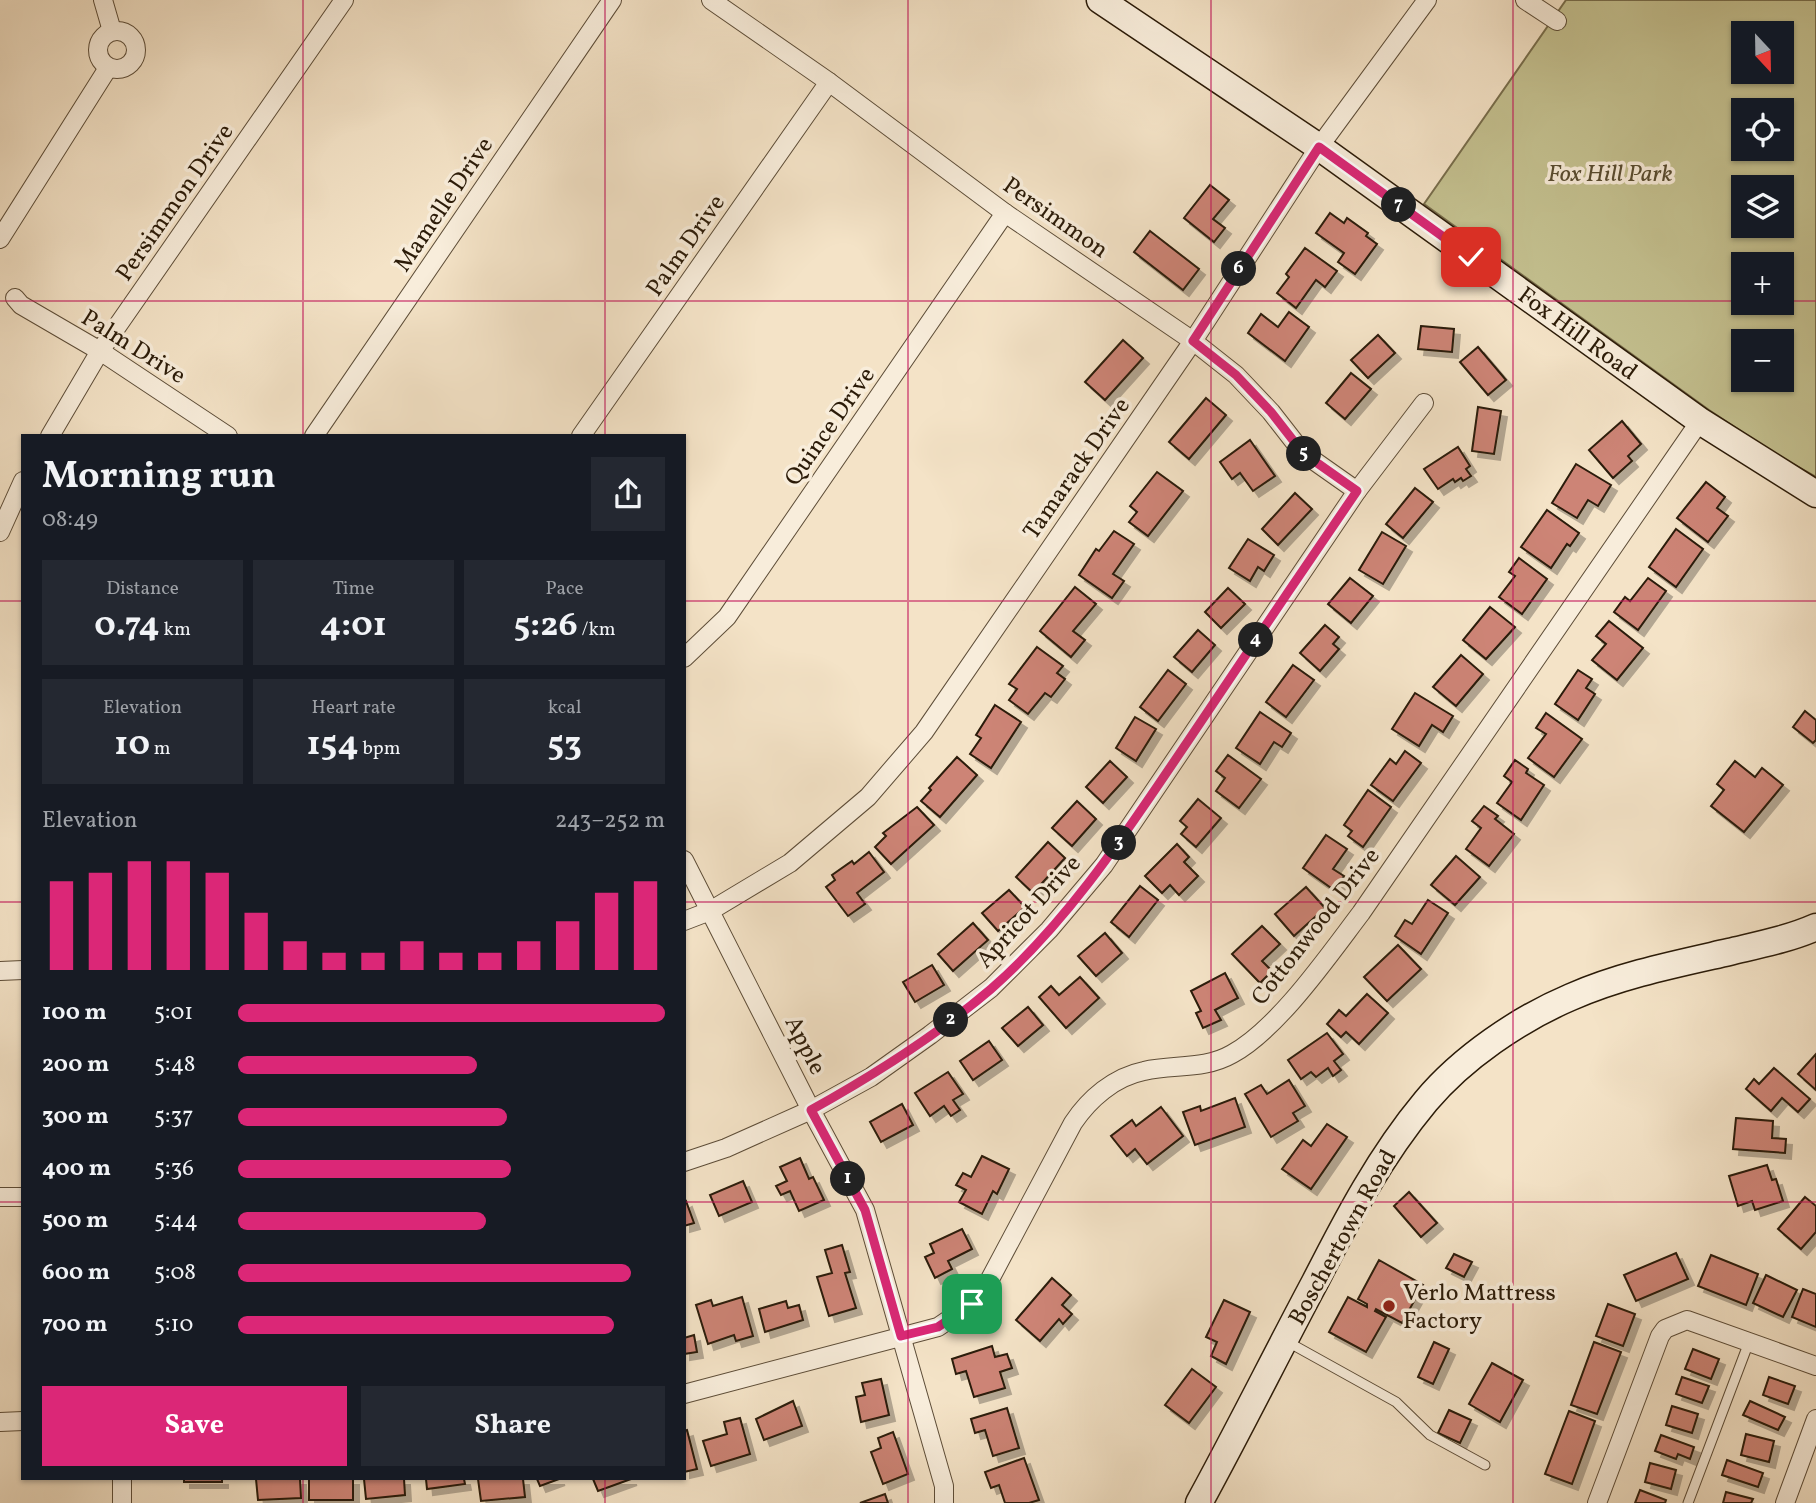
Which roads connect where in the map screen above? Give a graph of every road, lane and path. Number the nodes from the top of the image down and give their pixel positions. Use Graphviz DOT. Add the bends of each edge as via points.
graph roads {
  1 [pos="103,0"];
  2 [pos="344,0"];
  3 [pos="612,0"];
  4 [pos="711,0"];
  5 [pos="1100,0"];
  6 [pos="1427,0"];
  7 [pos="1525,0"];
  8 [pos="1557,21"];
  9 [pos="112,32"];
  10 [pos="108,68"];
  11 [pos="829,82"];
  12 [pos="1319,147"];
  13 [pos="1005,213"];
  14 [pos="0,239"];
  15 [pos="15,298"];
  16 [pos="1193,341"];
  17 [pos="100,351"];
  18 [pos="1424,403"];
  19 [pos="1700,421"];
  20 [pos="51,434"];
  21 [pos="225,434"];
  22 [pos="315,434"];
  23 [pos="582,434"];
  24 [pos="21,486"];
  25 [pos="1357,491"];
  26 [pos="1816,494"];
  27 [pos="0,533"];
  28 [pos="686,656"];
  29 [pos="686,864"];
  30 [pos="710,911"];
  31 [pos="686,920"];
  32 [pos="1816,927"];
  33 [pos="21,970"];
  34 [pos="0,971"];
  35 [pos="811,1110"];
  36 [pos="686,1161"];
  37 [pos="21,1197"];
  38 [pos="0,1198"];
  39 [pos="901,1336"];
  40 [pos="1284,1340"];
  41 [pos="1749,1342"];
  42 [pos="1816,1366"];
  43 [pos="686,1393"];
  44 [pos="1816,1419"];
  45 [pos="21,1421"];
  46 [pos="0,1422"];
  47 [pos="1485,1465"];
  48 [pos="122,1480"];
  49 [pos="1203,1502"];
  50 [pos="122,1503"];
  51 [pos="944,1503"];
  52 [pos="1597,1503"];
  53 [pos="1688,1503"];
  54 [pos="1784,1503"];
  1 -- 9 [label="street"];
  2 -- 17 [label="street, Persimmon Drive"];
  3 -- 22 [label="street, Mamelle Drive"];
  4 -- 11 [label="street, Persimmon"];
  5 -- 12 [label="street, Fox Hill Road"];
  6 -- 12 [label="street, Tamarack Drive"];
  7 -- 8 [label="street"];
  9 -- 10 [label="street" via="98,45 99,58"];
  9 -- 10 [label="street" via="130,36 136,52 126,68"];
  10 -- 14 [label="street"];
  11 -- 13 [label="street, Persimmon"];
  11 -- 23 [label="street, Palm Drive"];
  12 -- 16 [label="street, Tamarack Drive"];
  12 -- 19 [label="street, Fox Hill Road"];
  13 -- 16 [label="street, Persimmon"];
  13 -- 28 [label="street, Quince Drive" via="727,617"];
  15 -- 17 [label="street, Palm Drive"];
  16 -- 25 [label="street, Persimmon" via="1236,375 1303,453"];
  16 -- 30 [label="street, Tamarack Drive" via="924,732 868,797 790,863"];
  17 -- 20 [label="street, Persimmon Drive"];
  17 -- 21 [label="street, Palm Drive"];
  18 -- 25 [label="street, Apricot Drive"];
  19 -- 26 [label="street, Fox Hill Road"];
  19 -- 39 [label="street, Cottonwood Drive" via="1376,891 1288,1004 1251,1042 1214,1063 1121,1078 1094,1098 1081,1110 972,1304 938,1327"];
  24 -- 27 [label="street"];
  25 -- 35 [label="street, Apricot Drive" via="1104,865 1048,930 991,988 930,1035 871,1077"];
  29 -- 30 [label="street, Apple"];
  30 -- 31 [label="street, Tamarack Drive"];
  30 -- 35 [label="street, Apple"];
  32 -- 40 [label="street, Boschertown Road" via="1655,969 1573,996 1498,1037 1427,1100 1388,1153"];
  33 -- 34 [label="street"];
  35 -- 36 [label="street, Apricot Drive"];
  35 -- 39 [label="street, Apple" via="865,1210"];
  37 -- 38 [label="street"];
  39 -- 43 [label="street, Cottonwood Drive"];
  39 -- 51 [label="street, Apple" via="944,1486"];
  40 -- 47 [label="lane" via="1396,1402 1430,1435"];
  40 -- 49 [label="street, Boschertown Road"];
  41 -- 42 [label="street"];
  41 -- 52 [label="street" via="1687,1320 1665,1329"];
  41 -- 53 [label="lane"];
  44 -- 54 [label="street"];
  45 -- 46 [label="street"];
  48 -- 50 [label="street"];
}
